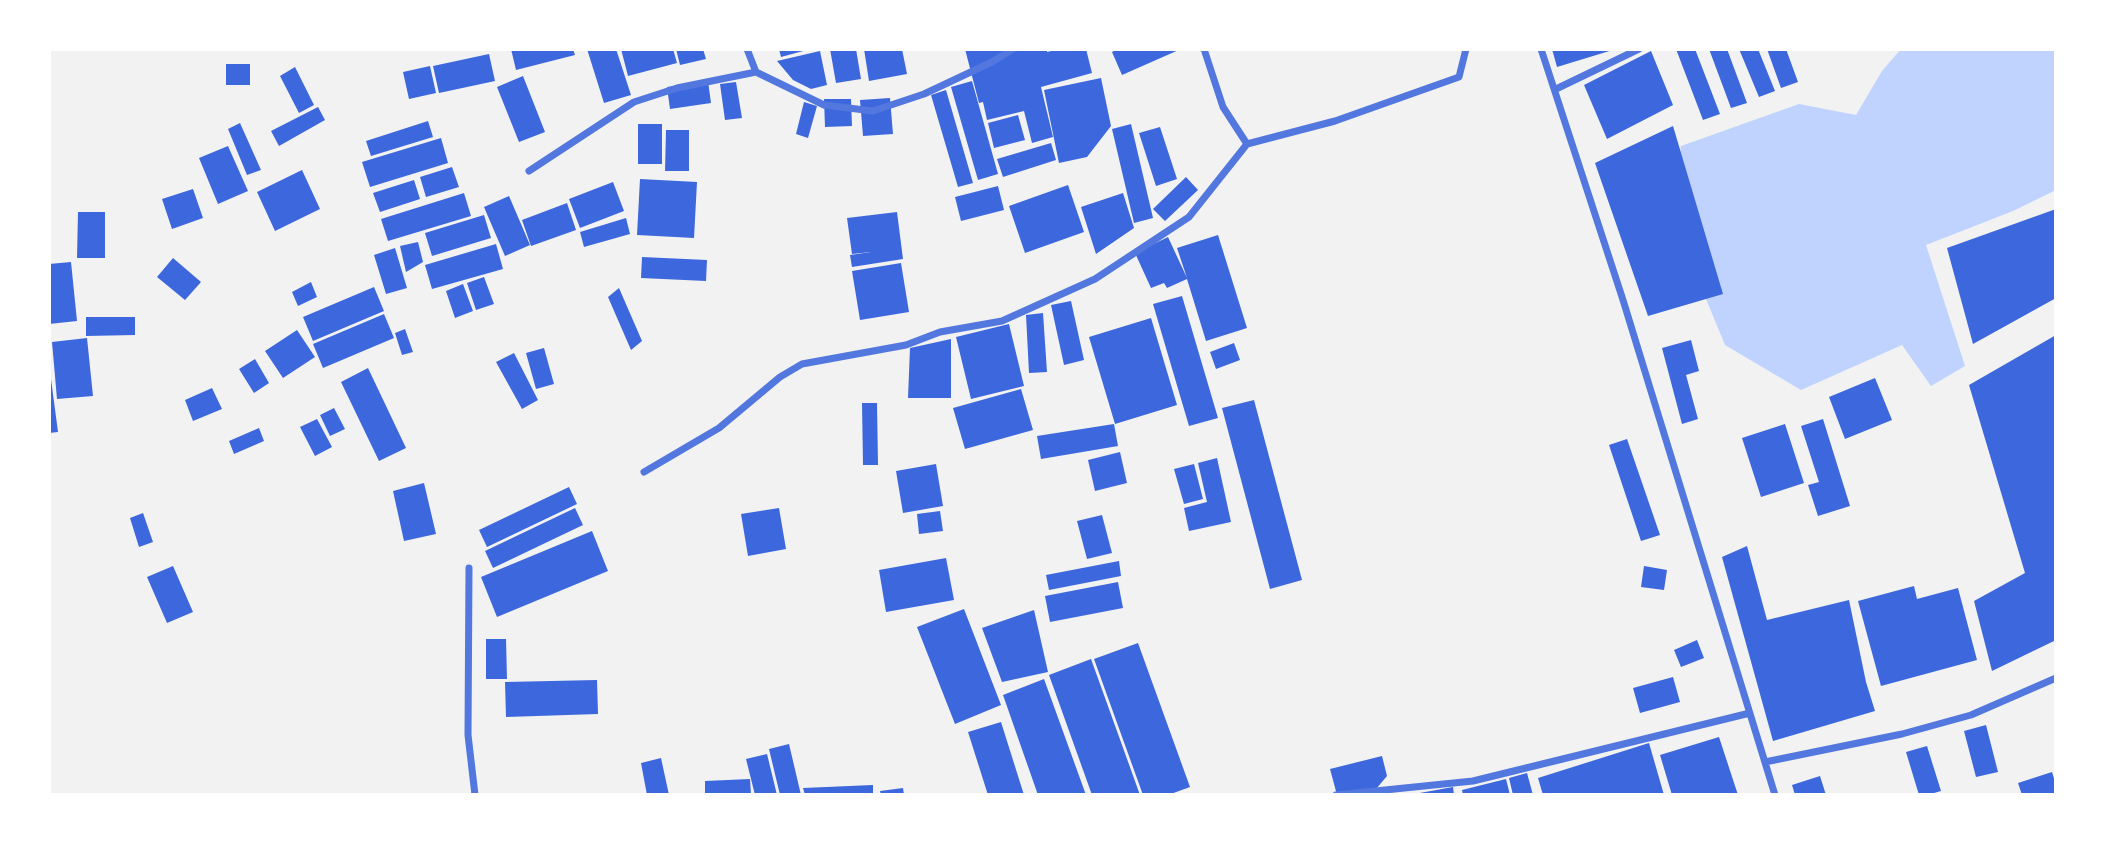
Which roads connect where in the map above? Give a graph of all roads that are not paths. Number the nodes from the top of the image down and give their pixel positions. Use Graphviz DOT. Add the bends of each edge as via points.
graph roads {
  1 [pos="747,49"];
  2 [pos="1013,49"];
  3 [pos="1203,49"];
  4 [pos="1466,49"];
  5 [pos="1541,49"];
  6 [pos="1639,49"];
  7 [pos="756,72"];
  8 [pos="1556,89"];
  9 [pos="1247,144"];
  10 [pos="529,171"];
  11 [pos="644,472"];
  12 [pos="469,568"];
  13 [pos="2056,678"];
  14 [pos="1750,713"];
  15 [pos="1765,762"];
  16 [pos="475,795"];
  17 [pos="1336,795"];
  18 [pos="1775,795"];
  1 -- 7 [label="street"];
  2 -- 7 [label="street" via="925,94 873,111 824,105"];
  3 -- 9 [label="street" via="1223,107"];
  4 -- 9 [label="street" via="1459,78 1335,121"];
  5 -- 8 [label="street"];
  6 -- 8 [label="street"];
  7 -- 10 [label="street" via="634,102"];
  8 -- 14 [label="street"];
  9 -- 11 [label="street" via="1189,217 1095,279 1002,320 940,332 906,345 802,363 719,428"];
  12 -- 16 [label="street" via="468,735"];
  13 -- 15 [label="street" via="1971,715"];
  14 -- 15 [label="street"];
  14 -- 17 [label="street" via="1473,781"];
  15 -- 18 [label="street"];
}
